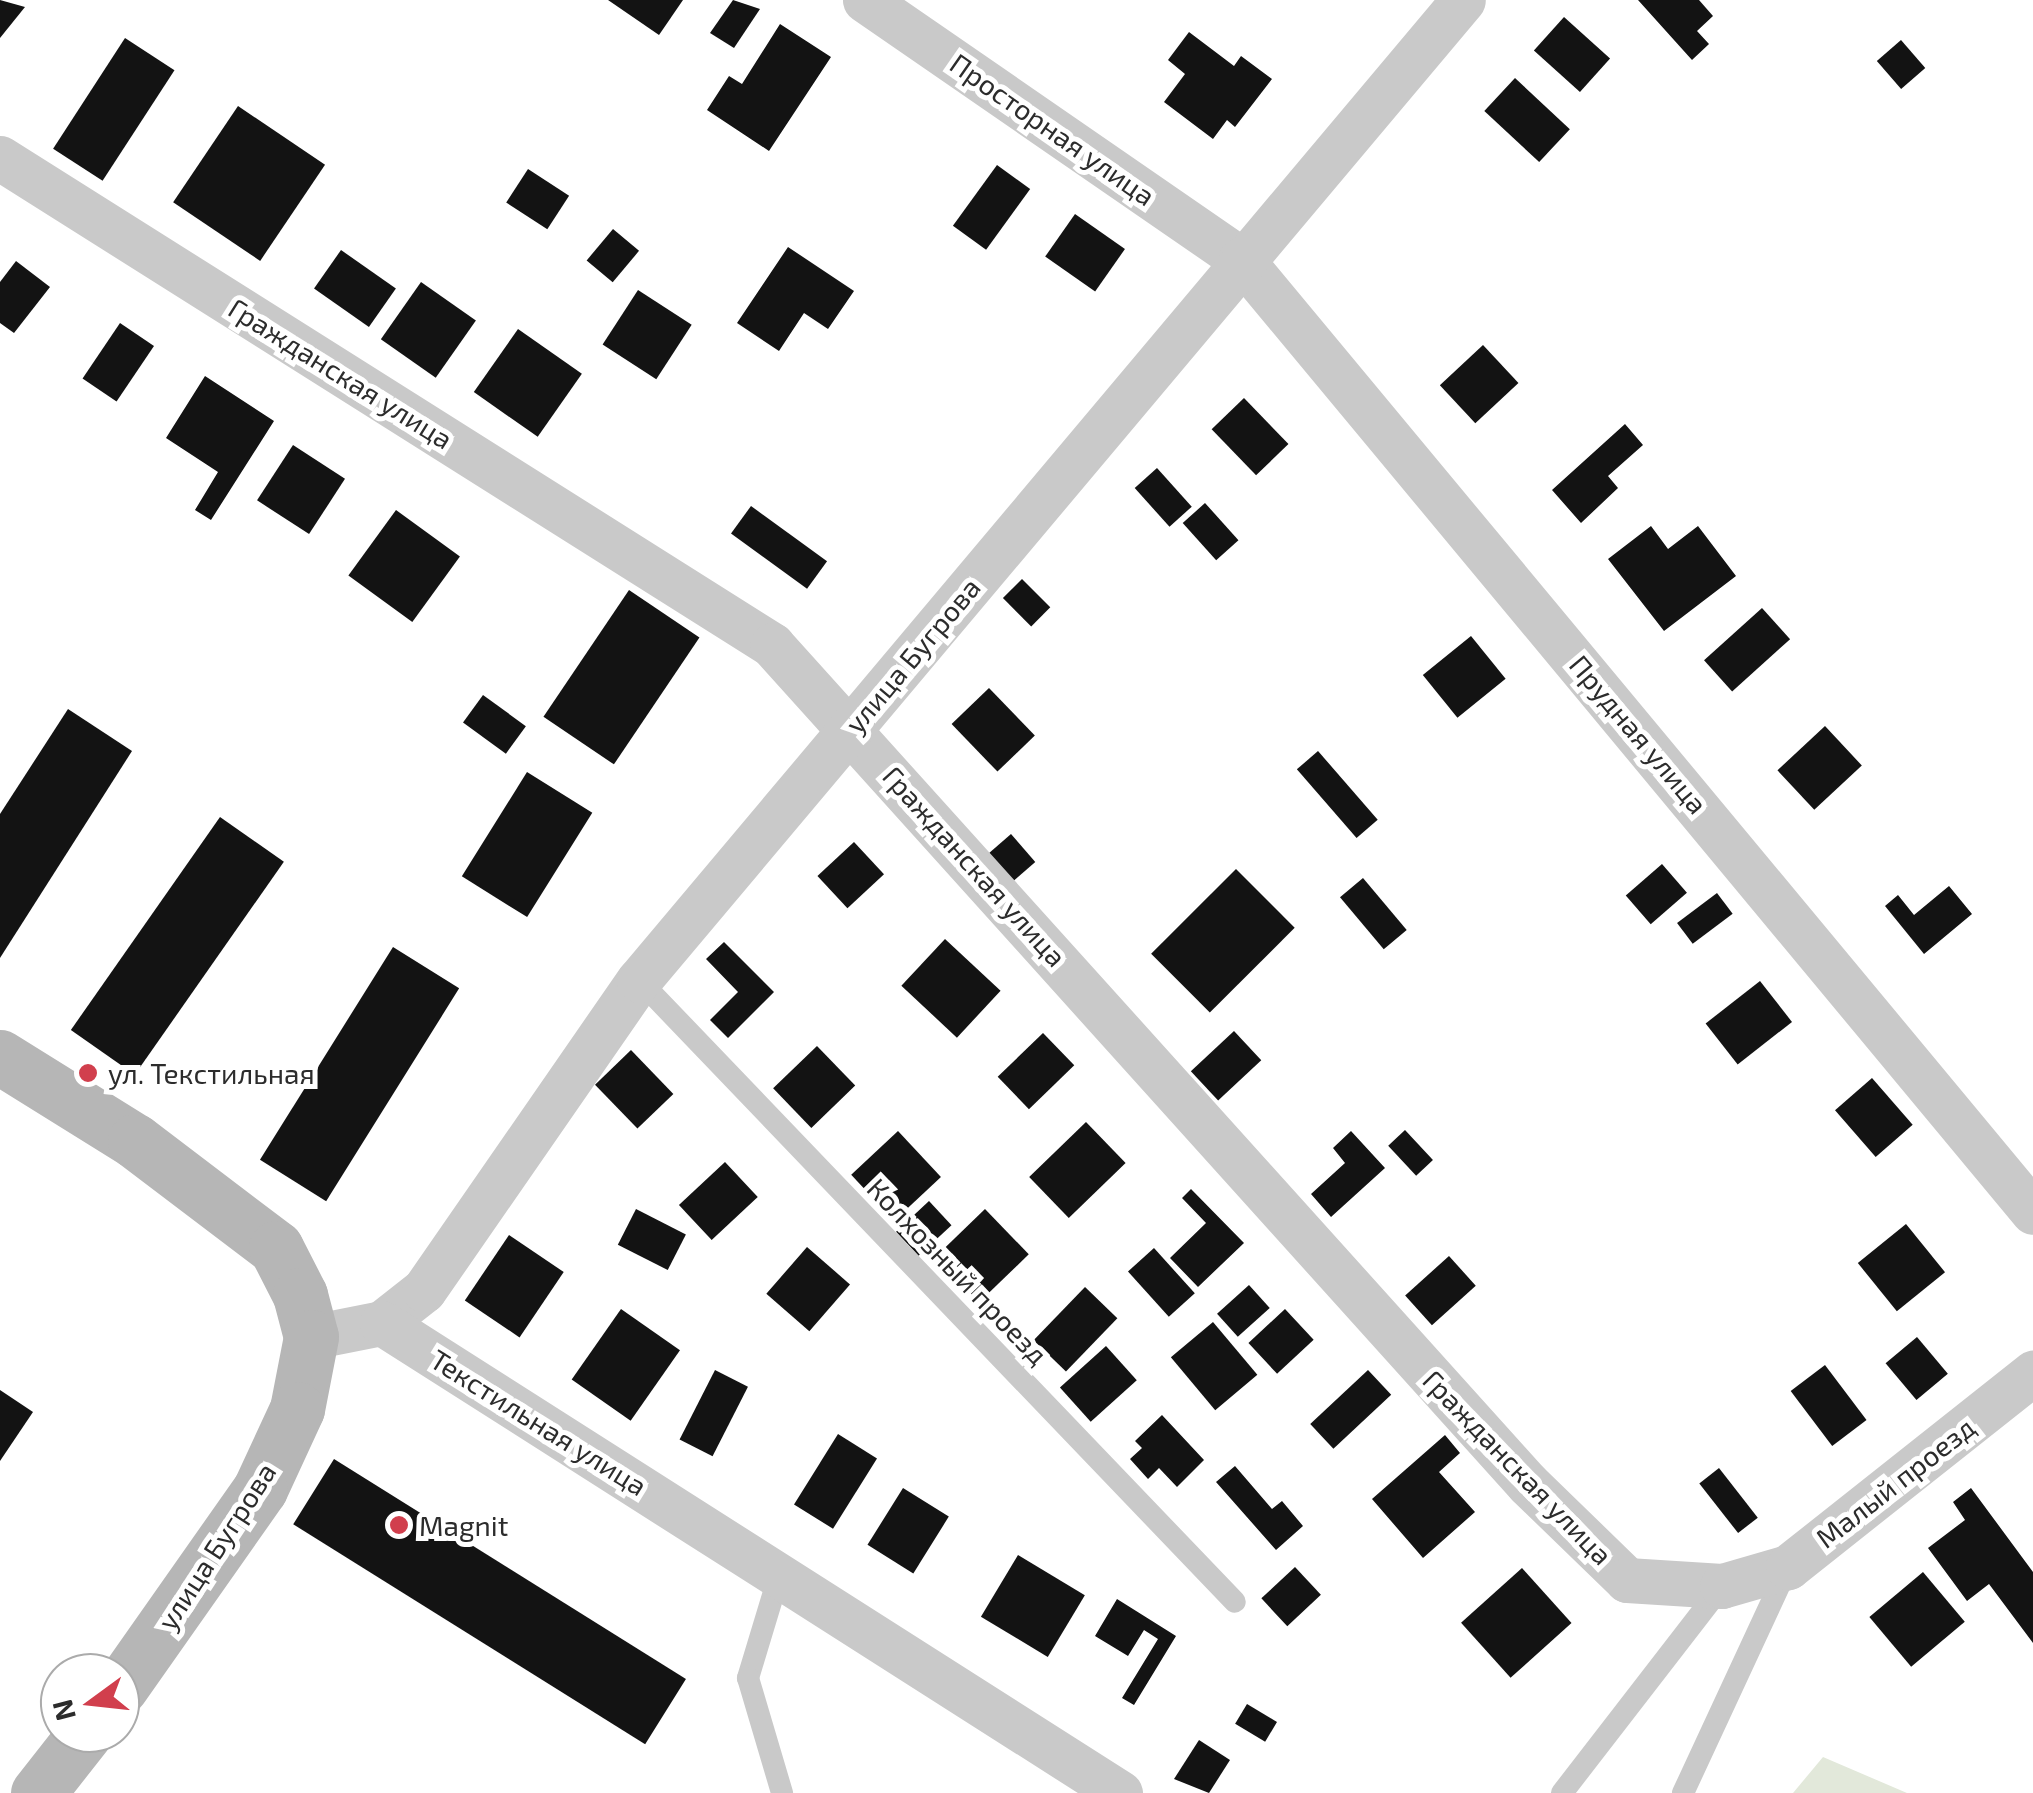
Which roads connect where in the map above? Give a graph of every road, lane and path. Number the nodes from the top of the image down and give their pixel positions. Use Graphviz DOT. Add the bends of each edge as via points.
graph roads {
  1 [pos="864,0"];
  2 [pos="1463,0"];
  3 [pos="0,158"];
  4 [pos="1241,259"];
  5 [pos="851,728"];
  6 [pos="639,980"];
  7 [pos="0,1057"];
  8 [pos="2033,1212"];
  9 [pos="382,1324"];
  10 [pos="312,1337"];
  11 [pos="2033,1373"];
  12 [pos="780,1572"];
  13 [pos="1754,1578"];
  14 [pos="1235,1602"];
  15 [pos="140,1660"];
  16 [pos="69,1753"];
  17 [pos="38,1793"];
  18 [pos="782,1793"];
  19 [pos="1120,1793"];
  20 [pos="1562,1793"];
  21 [pos="1683,1793"];
  1 -- 4 [label="street, Просторная улица"];
  2 -- 4 [label="street, улица Бугрова"];
  3 -- 5 [label="street, Гражданская улица" via="772,645"];
  4 -- 5 [label="street, улица Бугрова"];
  4 -- 8 [label="street, Прудная улица"];
  5 -- 6 [label="street, улица Бугрова"];
  5 -- 13 [label="street, Гражданская улица" via="1528,1484 1626,1580"];
  6 -- 9 [label="street, улица Бугрова" via="424,1290"];
  6 -- 14 [label="lane, Колхозный проезд"];
  7 -- 10 [label="street" via="135,1141 276,1248"];
  9 -- 10 [label="street"];
  9 -- 12 [label="street, Текстильная улица"];
  10 -- 15 [label="street, улица Бугрова" via="297,1410 260,1490"];
  11 -- 13 [label="street, Малый проезд"];
  12 -- 18 [label="lane" via="748,1678"];
  12 -- 19 [label="street, Текстильная улица"];
  13 -- 20 [label="lane"];
  13 -- 21 [label="lane"];
  16 -- 17 [label="street"];
}
